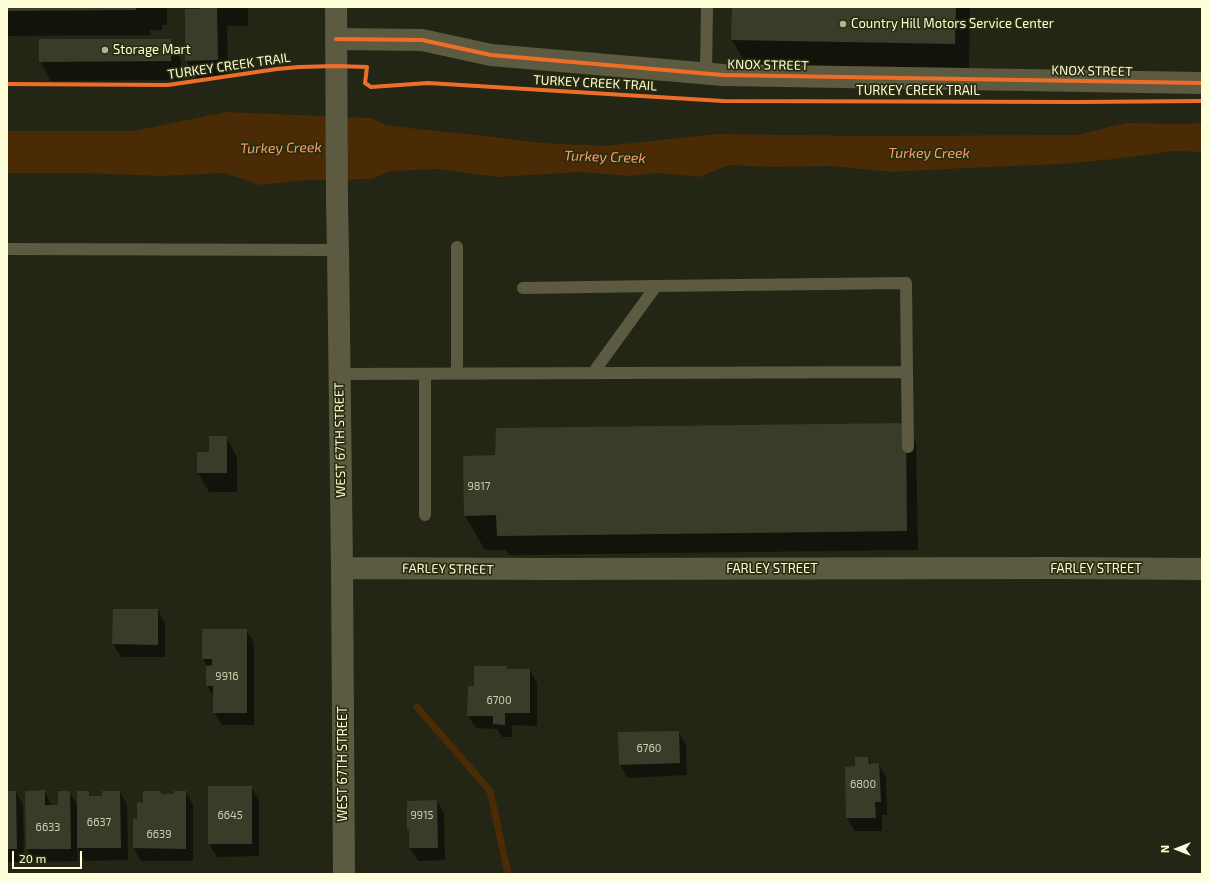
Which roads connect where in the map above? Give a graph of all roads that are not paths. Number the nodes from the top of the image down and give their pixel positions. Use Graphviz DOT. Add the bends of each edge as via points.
graph roads {
  1 [pos="336,7"];
  2 [pos="707,7"];
  3 [pos="336,38"];
  4 [pos="706,73"];
  5 [pos="1202,83"];
  6 [pos="457,247"];
  7 [pos="7,249"];
  8 [pos="338,250"];
  9 [pos="656,286"];
  10 [pos="523,288"];
  11 [pos="907,372"];
  12 [pos="593,373"];
  13 [pos="339,374"];
  14 [pos="425,374"];
  15 [pos="457,374"];
  16 [pos="908,447"];
  17 [pos="425,515"];
  18 [pos="342,568"];
  19 [pos="1202,569"];
  20 [pos="344,874"];
  1 -- 3 [label="street, WEST 67TH STREET"];
  2 -- 4 [label="lane"];
  3 -- 4 [label="street, KNOX STREET" via="422,40 491,55"];
  3 -- 8 [label="street, WEST 67TH STREET"];
  4 -- 5 [label="street, KNOX STREET"];
  6 -- 15 [label="lane"];
  7 -- 8 [label="lane"];
  8 -- 13 [label="street, WEST 67TH STREET"];
  9 -- 10 [label="lane"];
  9 -- 11 [label="lane" via="906,283"];
  9 -- 12 [label="lane"];
  11 -- 12 [label="lane"];
  11 -- 16 [label="lane"];
  12 -- 15 [label="lane"];
  13 -- 14 [label="lane"];
  13 -- 18 [label="street, WEST 67TH STREET"];
  14 -- 15 [label="lane"];
  14 -- 17 [label="lane"];
  18 -- 19 [label="street, FARLEY STREET"];
  18 -- 20 [label="street, WEST 67TH STREET"];
}
